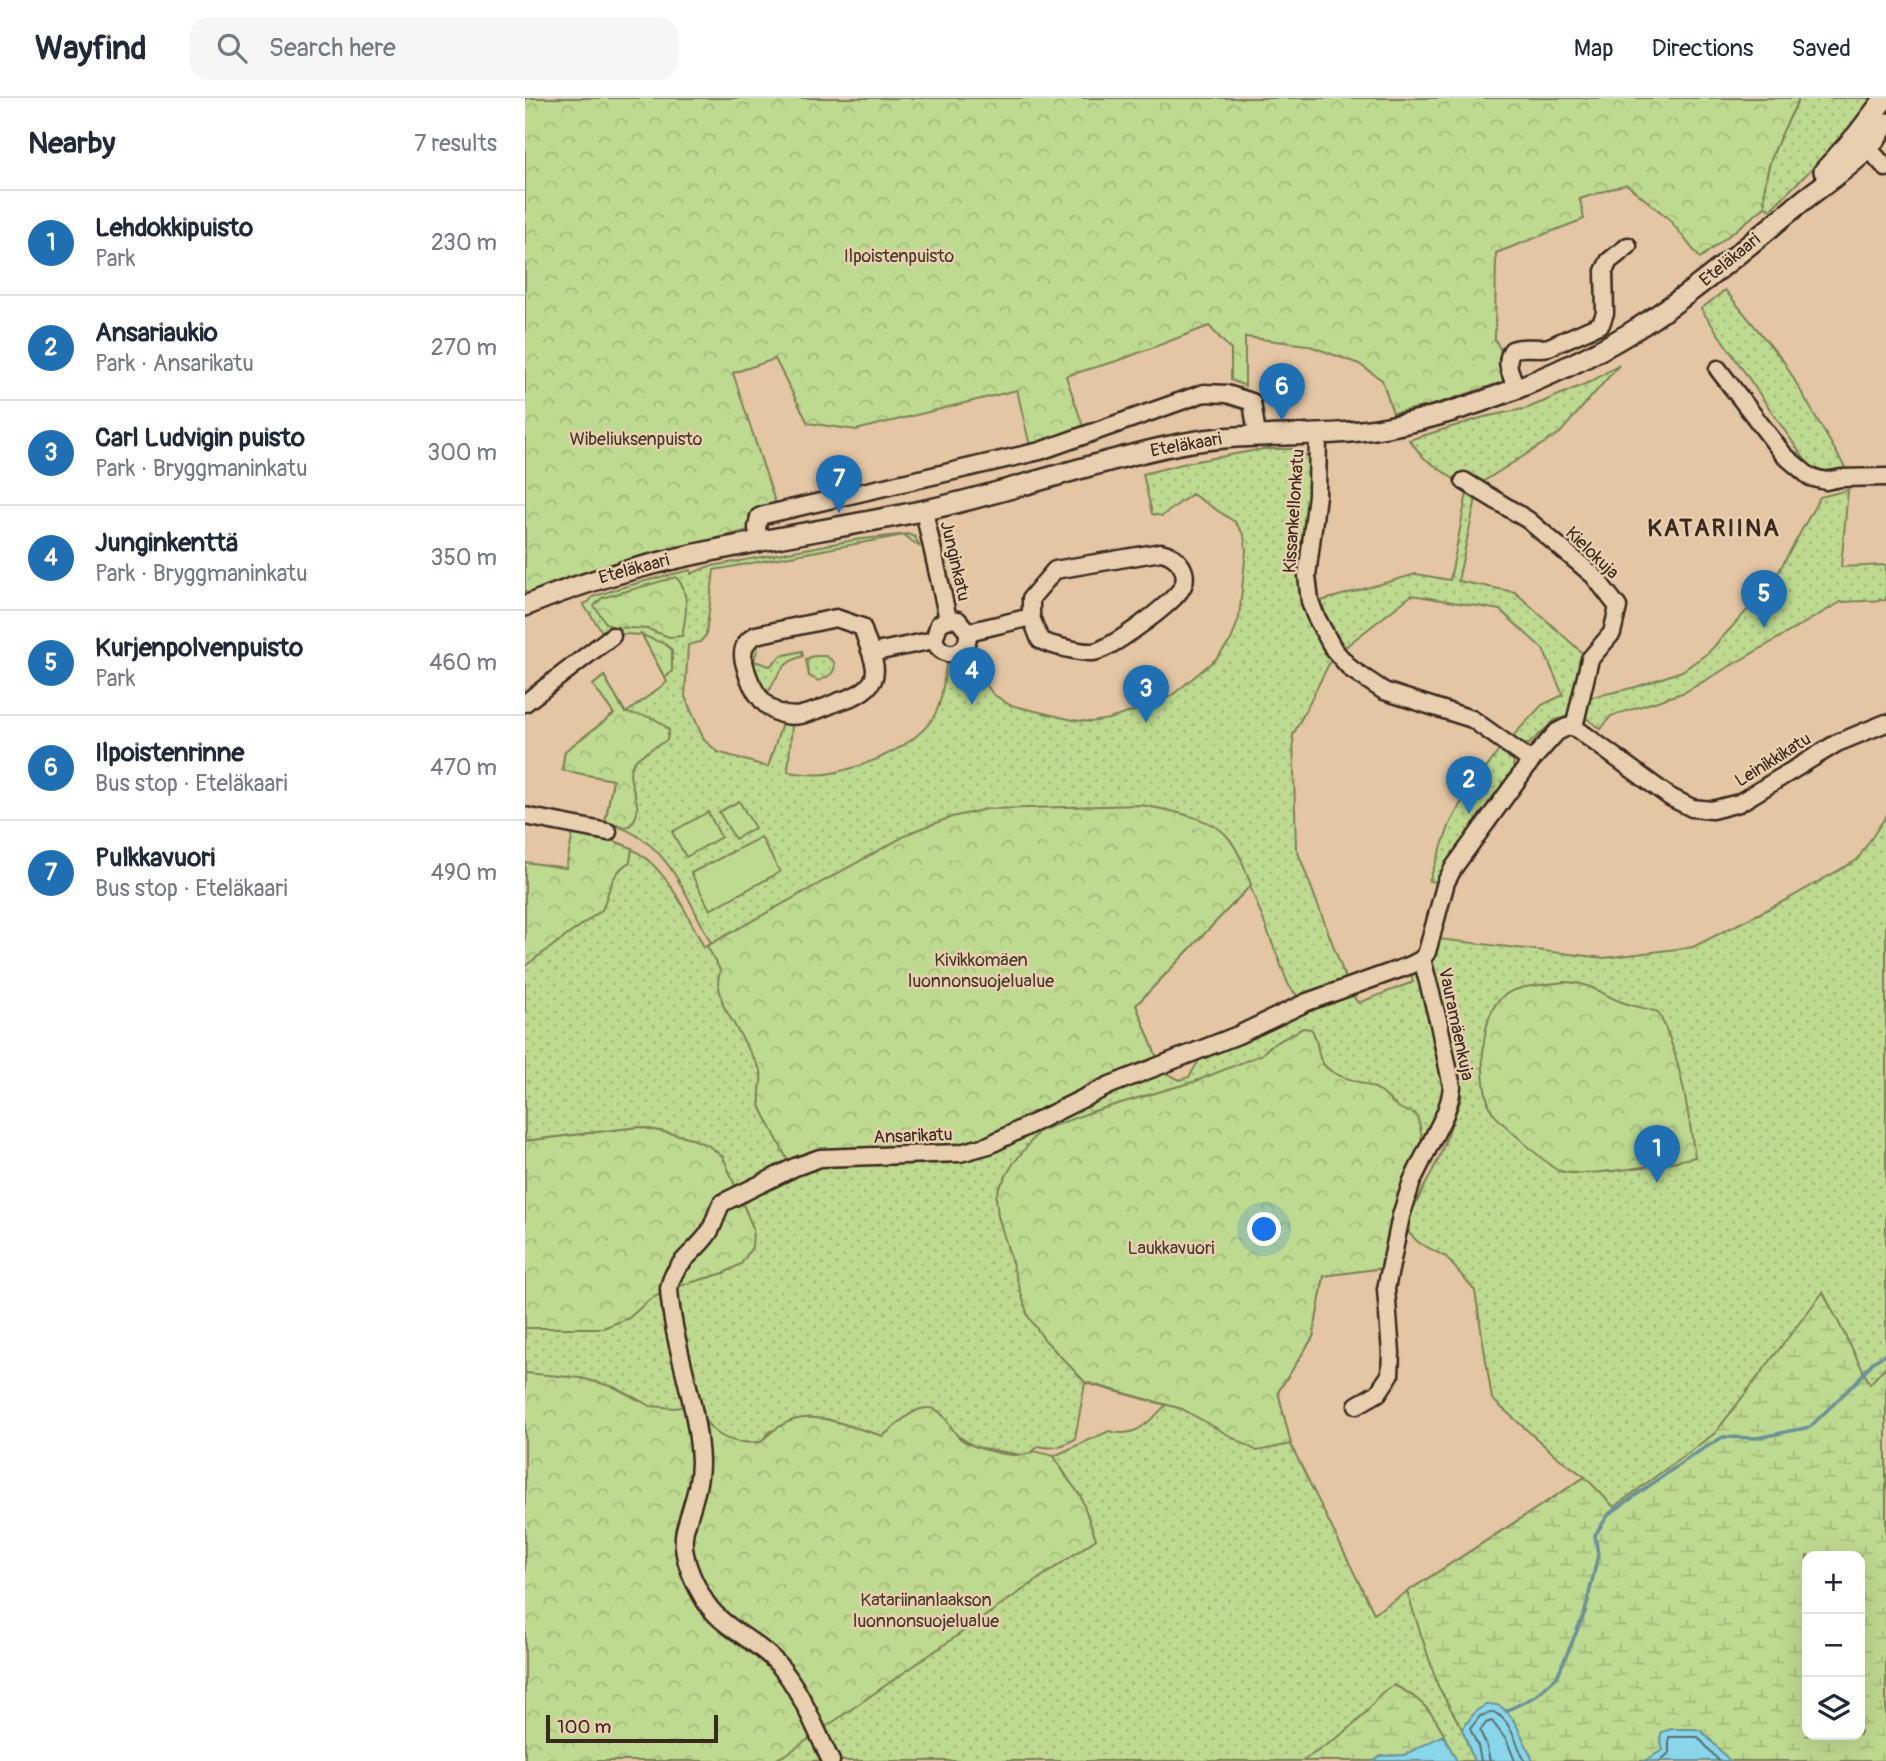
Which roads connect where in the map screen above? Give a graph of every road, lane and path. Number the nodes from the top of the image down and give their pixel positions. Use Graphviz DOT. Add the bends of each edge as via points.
graph roads {
  1 [pos="1885,98"];
  2 [pos="1886,123"];
  3 [pos="1863,141"];
  4 [pos="1886,168"];
  5 [pos="1628,246"];
  6 [pos="1718,369"];
  7 [pos="1516,387"];
  8 [pos="1318,433"];
  9 [pos="1257,435"];
  10 [pos="1886,477"];
  11 [pos="1464,481"];
  12 [pos="924,510"];
  13 [pos="759,541"];
  14 [pos="525,606"];
  15 [pos="1031,617"];
  16 [pos="948,619"];
  17 [pos="968,632"];
  18 [pos="612,635"];
  19 [pos="934,639"];
  20 [pos="871,653"];
  21 [pos="525,703"];
  22 [pos="1886,723"];
  23 [pos="1574,727"];
  24 [pos="1531,761"];
  25 [pos="525,816"];
  26 [pos="608,832"];
  27 [pos="1422,959"];
  28 [pos="1357,1405"];
  29 [pos="831,1761"];
  1 -- 3 [label="main road, Eteläkaari"];
  2 -- 3 [label="main road, Eteläkaari"];
  3 -- 4 [label="street"];
  3 -- 7 [label="main road, Eteläkaari" via="1830,181 1639,327 1586,357"];
  5 -- 7 [label="street" via="1605,265 1601,324 1549,347 1511,350 1507,360"];
  6 -- 10 [label="street" via="1784,455 1810,477 1826,481"];
  7 -- 8 [label="main road, Eteläkaari" via="1424,419 1357,432"];
  8 -- 9 [label="main road, Eteläkaari"];
  8 -- 24 [label="street, Kissankellonkatu" via="1317,495 1307,576 1315,615 1334,650 1351,670 1384,691 1472,719"];
  9 -- 12 [label="main road, Eteläkaari" via="1179,444"];
  9 -- 13 [label="street" via="1252,402 1203,393 1040,451 764,515 759,517"];
  11 -- 23 [label="street, Kielokuja" via="1528,520 1594,576 1618,607 1612,633 1590,659"];
  12 -- 13 [label="main road, Eteläkaari"];
  12 -- 16 [label="street, Junginkatu"];
  13 -- 14 [label="main road, Eteläkaari" via="639,565"];
  15 -- 15 [label="street" via="1031,598 1055,570 1161,552 1176,559 1184,571 1182,588 1175,596 1099,651 1044,643"];
  15 -- 17 [label="street"];
  16 -- 17 [label="street" via="963,623"];
  16 -- 19 [label="street" via="939,624"];
  17 -- 19 [label="street" via="965,648 955,653 944,652"];
  18 -- 21 [label="street"];
  19 -- 20 [label="street"];
  20 -- 20 [label="street" via="875,673 861,692 789,715 759,699 743,649 756,635 835,618 862,627"];
  22 -- 23 [label="street, Leinikkikatu" via="1837,743 1739,803 1712,810 1692,808 1670,797"];
  23 -- 24 [label="street" via="1557,732"];
  24 -- 27 [label="street" via="1450,874 1431,943"];
  25 -- 26 [label="street"];
  27 -- 28 [label="street, Vauramäenkuja" via="1452,1087 1401,1216 1386,1289 1389,1375 1378,1393"];
  27 -- 29 [label="street, Ansarikatu" via="1110,1084 974,1150 820,1158 722,1203 710,1232 675,1269 669,1289 699,1449 699,1485 685,1529 685,1551 693,1579 711,1610 779,1665"];
}
